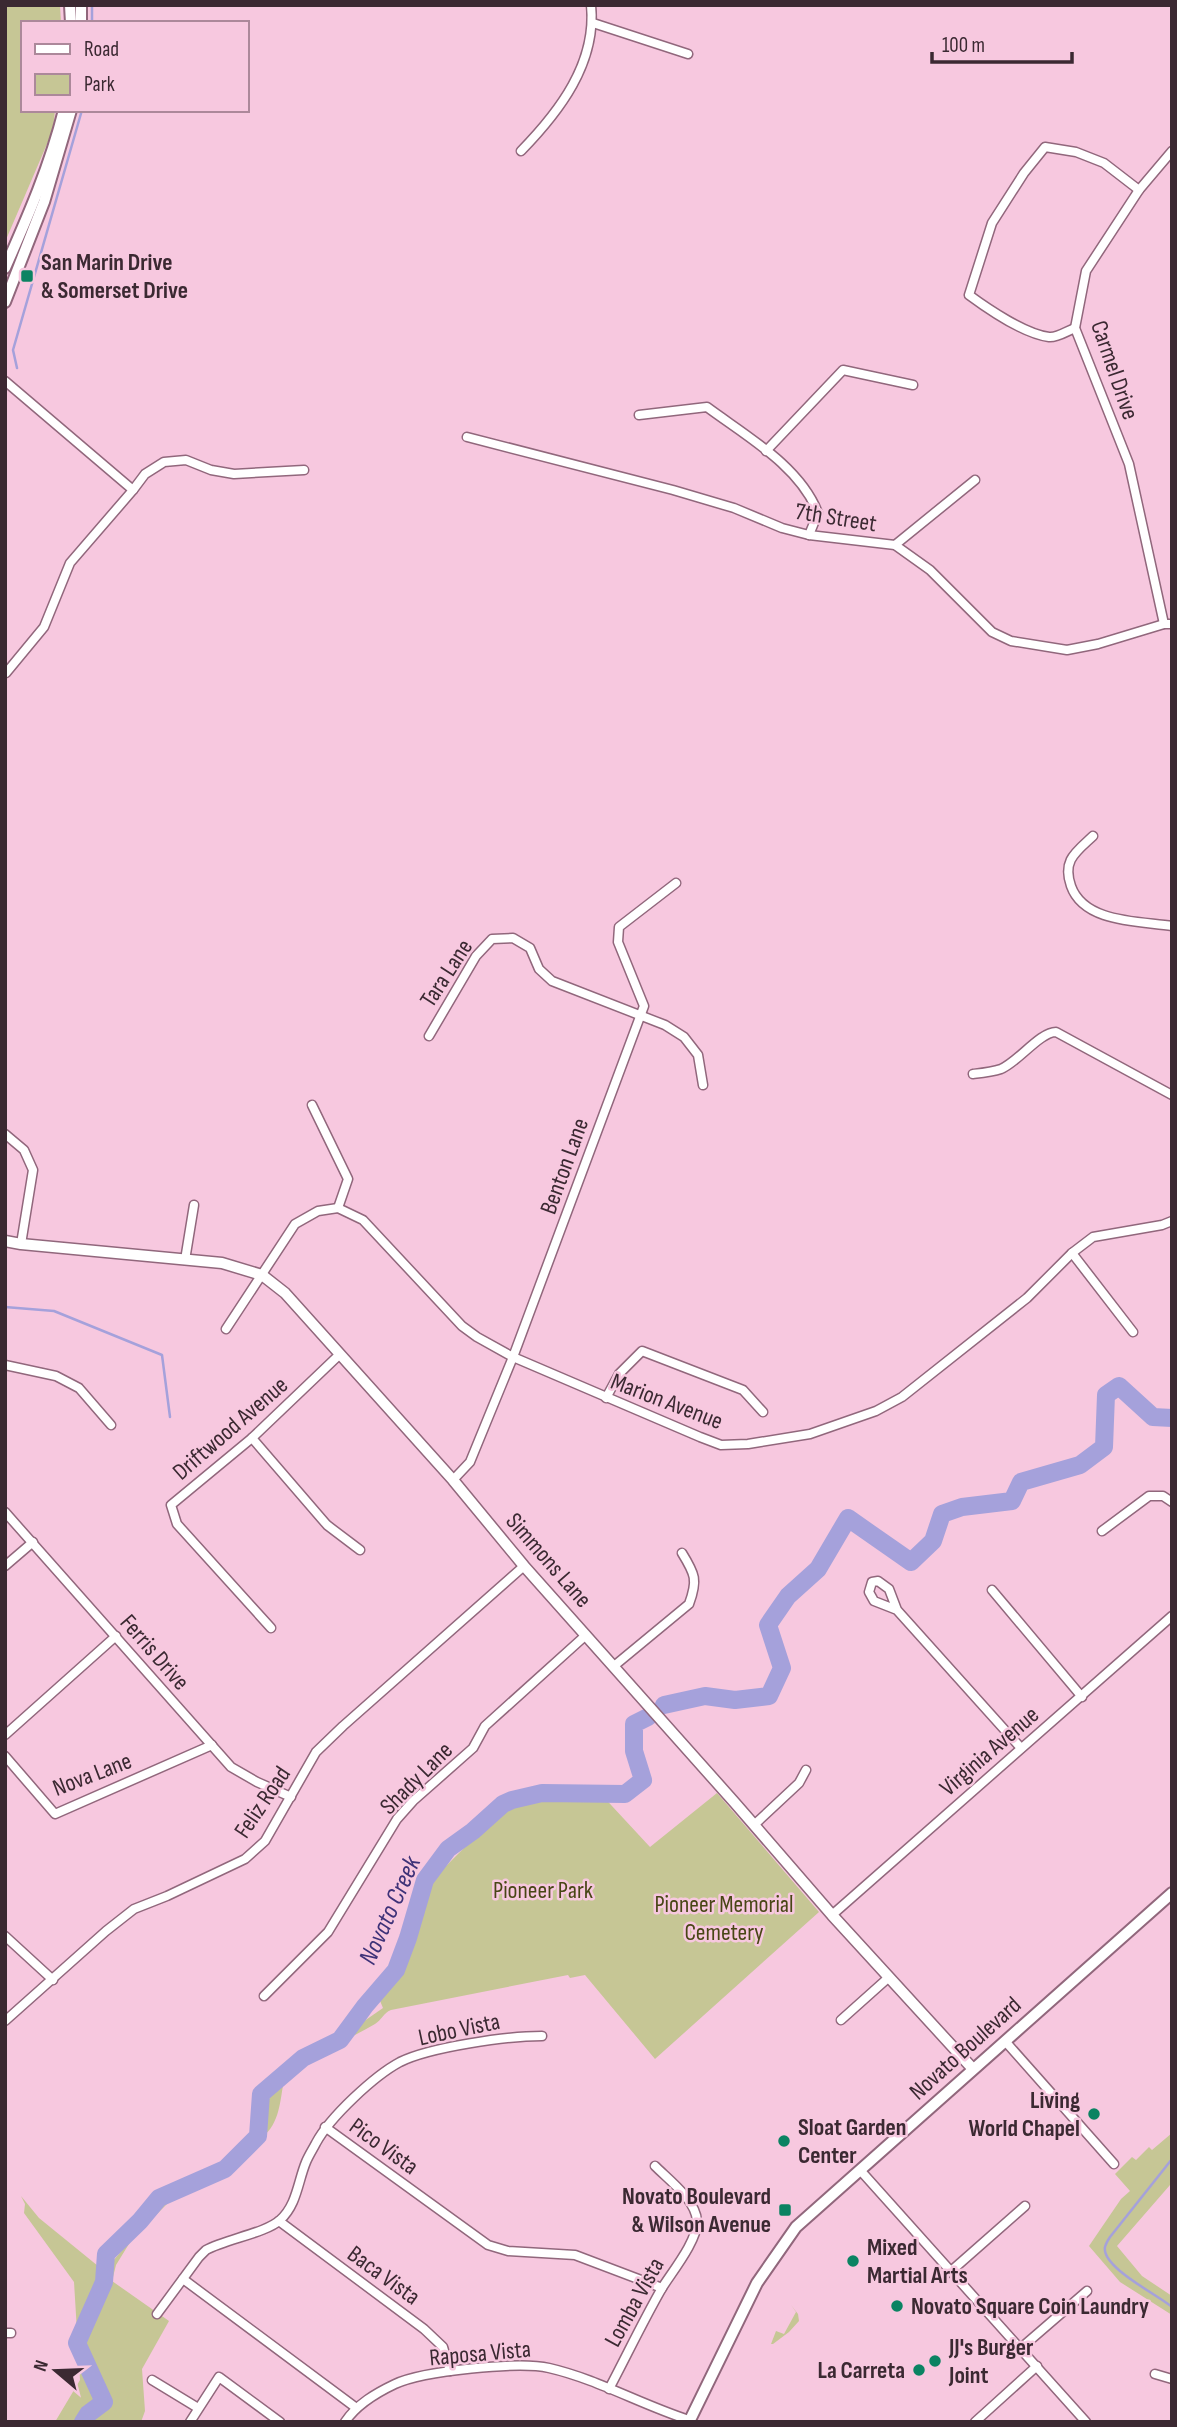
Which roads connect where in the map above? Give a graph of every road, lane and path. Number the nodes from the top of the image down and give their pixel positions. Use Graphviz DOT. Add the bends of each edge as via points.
graph roads {
  1 [pos="591,5"];
  2 [pos="593,23"];
  3 [pos="688,54"];
  4 [pos="63,112"];
  5 [pos="70,112"];
  6 [pos="521,152"];
  7 [pos="1172,152"];
  8 [pos="1139,190"];
  9 [pos="5,268"];
  10 [pos="5,302"];
  11 [pos="1075,328"];
  12 [pos="5,381"];
  13 [pos="913,385"];
  14 [pos="639,415"];
  15 [pos="467,437"];
  16 [pos="766,451"];
  17 [pos="304,470"];
  18 [pos="975,480"];
  19 [pos="134,490"];
  20 [pos="809,535"];
  21 [pos="895,545"];
  22 [pos="1168,624"];
  23 [pos="6,673"];
  24 [pos="1093,836"];
  25 [pos="676,883"];
  26 [pos="1172,926"];
  27 [pos="640,1016"];
  28 [pos="429,1036"];
  29 [pos="973,1074"];
  30 [pos="703,1086"];
  31 [pos="1172,1095"];
  32 [pos="312,1105"];
  33 [pos="5,1134"];
  34 [pos="194,1205"];
  35 [pos="338,1208"];
  36 [pos="1172,1221"];
  37 [pos="5,1241"];
  38 [pos="21,1244"];
  39 [pos="1072,1253"];
  40 [pos="185,1260"];
  41 [pos="262,1275"];
  42 [pos="226,1329"];
  43 [pos="1133,1332"];
  44 [pos="339,1355"];
  45 [pos="513,1357"];
  46 [pos="5,1365"];
  47 [pos="606,1398"];
  48 [pos="763,1412"];
  49 [pos="111,1425"];
  50 [pos="252,1438"];
  51 [pos="453,1480"];
  52 [pos="1172,1502"];
  53 [pos="5,1512"];
  54 [pos="1102,1531"];
  55 [pos="33,1542"];
  56 [pos="360,1549"];
  57 [pos="682,1553"];
  58 [pos="5,1566"];
  59 [pos="524,1566"];
  60 [pos="992,1590"];
  61 [pos="897,1610"];
  62 [pos="1172,1616"];
  63 [pos="271,1628"];
  64 [pos="586,1635"];
  65 [pos="116,1636"];
  66 [pos="614,1666"];
  67 [pos="1082,1697"];
  68 [pos="5,1735"];
  69 [pos="212,1745"];
  70 [pos="1021,1748"];
  71 [pos="5,1756"];
  72 [pos="806,1770"];
  73 [pos="291,1797"];
  74 [pos="754,1825"];
  75 [pos="1172,1893"];
  76 [pos="832,1915"];
  77 [pos="5,1936"];
  78 [pos="888,1978"];
  79 [pos="53,1980"];
  80 [pos="264,1996"];
  81 [pos="841,2020"];
  82 [pos="5,2021"];
  83 [pos="542,2036"];
  84 [pos="1005,2041"];
  85 [pos="973,2069"];
  86 [pos="325,2127"];
  87 [pos="1114,2164"];
  88 [pos="655,2166"];
  89 [pos="860,2170"];
  90 [pos="1025,2206"];
  91 [pos="279,2221"];
  92 [pos="950,2272"];
  93 [pos="183,2279"];
  94 [pos="662,2288"];
  95 [pos="1087,2291"];
  96 [pos="157,2314"];
  97 [pos="1021,2348"];
  98 [pos="1037,2366"];
  99 [pos="450,2371"];
  100 [pos="1155,2374"];
  101 [pos="1172,2379"];
  102 [pos="152,2380"];
  103 [pos="609,2389"];
  104 [pos="355,2407"];
  105 [pos="198,2408"];
  106 [pos="689,2421"];
  107 [pos="190,2422"];
  108 [pos="280,2422"];
  109 [pos="345,2422"];
  110 [pos="975,2422"];
  111 [pos="1086,2422"];
  1 -- 2 [label="street"];
  2 -- 3 [label="street"];
  2 -- 6 [label="street" via="579,75 547,124"];
  4 -- 9 [label="main road" via="38,196"];
  5 -- 10 [label="main road" via="44,202"];
  7 -- 8 [label="street, Carmel Drive"];
  8 -- 11 [label="street, Carmel Drive" via="1086,271"];
  8 -- 11 [label="street" via="1104,163 1045,147 992,223 970,295 1032,332 1051,337"];
  11 -- 22 [label="street, Carmel Drive" via="1129,464"];
  12 -- 19 [label="street"];
  13 -- 16 [label="street" via="843,370"];
  14 -- 16 [label="street" via="707,407"];
  15 -- 20 [label="street, 7th Street" via="674,490"];
  16 -- 20 [label="street" via="800,482 813,502 818,513"];
  17 -- 19 [label="street" via="234,474 186,460 164,462 145,474"];
  18 -- 21 [label="street"];
  19 -- 23 [label="street" via="70,563 44,627"];
  20 -- 21 [label="street, 7th Street"];
  21 -- 22 [label="street, 7th Street" via="930,570 992,632 1011,640 1067,650"];
  24 -- 26 [label="street" via="1068,864 1078,899 1105,915"];
  25 -- 27 [label="street, Benton Lane" via="619,927 618,942 644,1006"];
  27 -- 28 [label="street, Tara Lane" via="552,981 539,969 530,948 513,938 492,939 476,956"];
  27 -- 30 [label="street" via="684,1037 698,1055"];
  27 -- 45 [label="street, Benton Lane"];
  29 -- 31 [label="street" via="1002,1069 1047,1033 1056,1032"];
  32 -- 35 [label="street" via="348,1179"];
  33 -- 38 [label="street" via="24,1150 33,1170"];
  34 -- 40 [label="street"];
  35 -- 41 [label="street" via="318,1211 295,1224"];
  35 -- 45 [label="street, Marion Avenue" via="363,1220 462,1326"];
  36 -- 39 [label="street, Marion Avenue" via="1093,1237"];
  37 -- 38 [label="street, Simmons Lane"];
  38 -- 40 [label="street, Simmons Lane"];
  39 -- 43 [label="street"];
  39 -- 47 [label="street, Marion Avenue" via="1027,1298 902,1397 837,1426 810,1434 721,1445"];
  40 -- 41 [label="street, Simmons Lane" via="222,1263"];
  41 -- 42 [label="street"];
  41 -- 44 [label="street, Simmons Lane" via="285,1293"];
  44 -- 50 [label="street, Driftwood Avenue"];
  44 -- 51 [label="street, Simmons Lane"];
  45 -- 47 [label="street, Marion Avenue"];
  45 -- 51 [label="street, Benton Lane" via="470,1462"];
  46 -- 49 [label="street" via="56,1376 79,1388"];
  47 -- 48 [label="street" via="619,1374 642,1351 743,1390"];
  50 -- 56 [label="street" via="327,1525"];
  50 -- 63 [label="street, Driftwood Avenue" via="171,1505 177,1524"];
  51 -- 59 [label="street, Simmons Lane"];
  52 -- 54 [label="street" via="1163,1496 1149,1496"];
  53 -- 55 [label="street, Ferris Drive"];
  55 -- 58 [label="street"];
  55 -- 65 [label="street, Ferris Drive"];
  57 -- 66 [label="street" via="695,1575 690,1604"];
  59 -- 64 [label="street, Simmons Lane"];
  59 -- 73 [label="street, Feliz Road" via="316,1752"];
  60 -- 67 [label="street"];
  61 -- 70 [label="street"];
  62 -- 67 [label="street, Virginia Avenue"];
  64 -- 66 [label="street, Simmons Lane"];
  64 -- 80 [label="street, Shady Lane" via="485,1726 473,1748 413,1801 397,1819 328,1932"];
  65 -- 68 [label="street"];
  65 -- 69 [label="street, Ferris Drive"];
  66 -- 74 [label="street, Simmons Lane"];
  67 -- 70 [label="street, Virginia Avenue"];
  69 -- 71 [label="street, Nova Lane" via="55,1814"];
  69 -- 73 [label="street, Ferris Drive" via="231,1767"];
  70 -- 76 [label="street, Virginia Avenue"];
  72 -- 74 [label="street" via="799,1783"];
  73 -- 79 [label="street, Feliz Road" via="265,1841 246,1859 134,1909"];
  74 -- 76 [label="street, Simmons Lane"];
  75 -- 84 [label="main road, Novato Boulevard"];
  76 -- 78 [label="street, Simmons Lane"];
  77 -- 79 [label="street"];
  78 -- 81 [label="street"];
  78 -- 85 [label="street, Simmons Lane"];
  79 -- 82 [label="street, Feliz Road"];
  83 -- 86 [label="street, Lobo Vista" via="430,2052 400,2062"];
  84 -- 85 [label="main road, Novato Boulevard"];
  84 -- 87 [label="street"];
  85 -- 89 [label="main road, Novato Boulevard"];
  86 -- 91 [label="street, Pico Vista" via="306,2161 289,2210"];
  86 -- 94 [label="street, Pico Vista" via="488,2245 508,2251 575,2255"];
  88 -- 94 [label="street, Lomba Vista" via="686,2198 697,2220 695,2232"];
  89 -- 92 [label="street"];
  89 -- 106 [label="main road, Novato Boulevard" via="807,2215 757,2283"];
  90 -- 92 [label="street"];
  91 -- 93 [label="street" via="206,2250"];
  91 -- 99 [label="street, Baca Vista" via="424,2329 443,2347"];
  92 -- 97 [label="street"];
  93 -- 96 [label="street"];
  93 -- 104 [label="street"];
  94 -- 103 [label="street, Lomba Vista"];
  95 -- 97 [label="street"];
  97 -- 98 [label="street"];
  98 -- 110 [label="street"];
  98 -- 111 [label="street"];
  99 -- 103 [label="street, Raposa Vista" via="546,2367"];
  99 -- 104 [label="street, Raposa Vista" via="397,2383"];
  100 -- 101 [label="street"];
  102 -- 105 [label="street"];
  103 -- 106 [label="street, Raposa Vista"];
  104 -- 109 [label="street"];
  105 -- 107 [label="street"];
  105 -- 108 [label="street" via="219,2377"];
}
